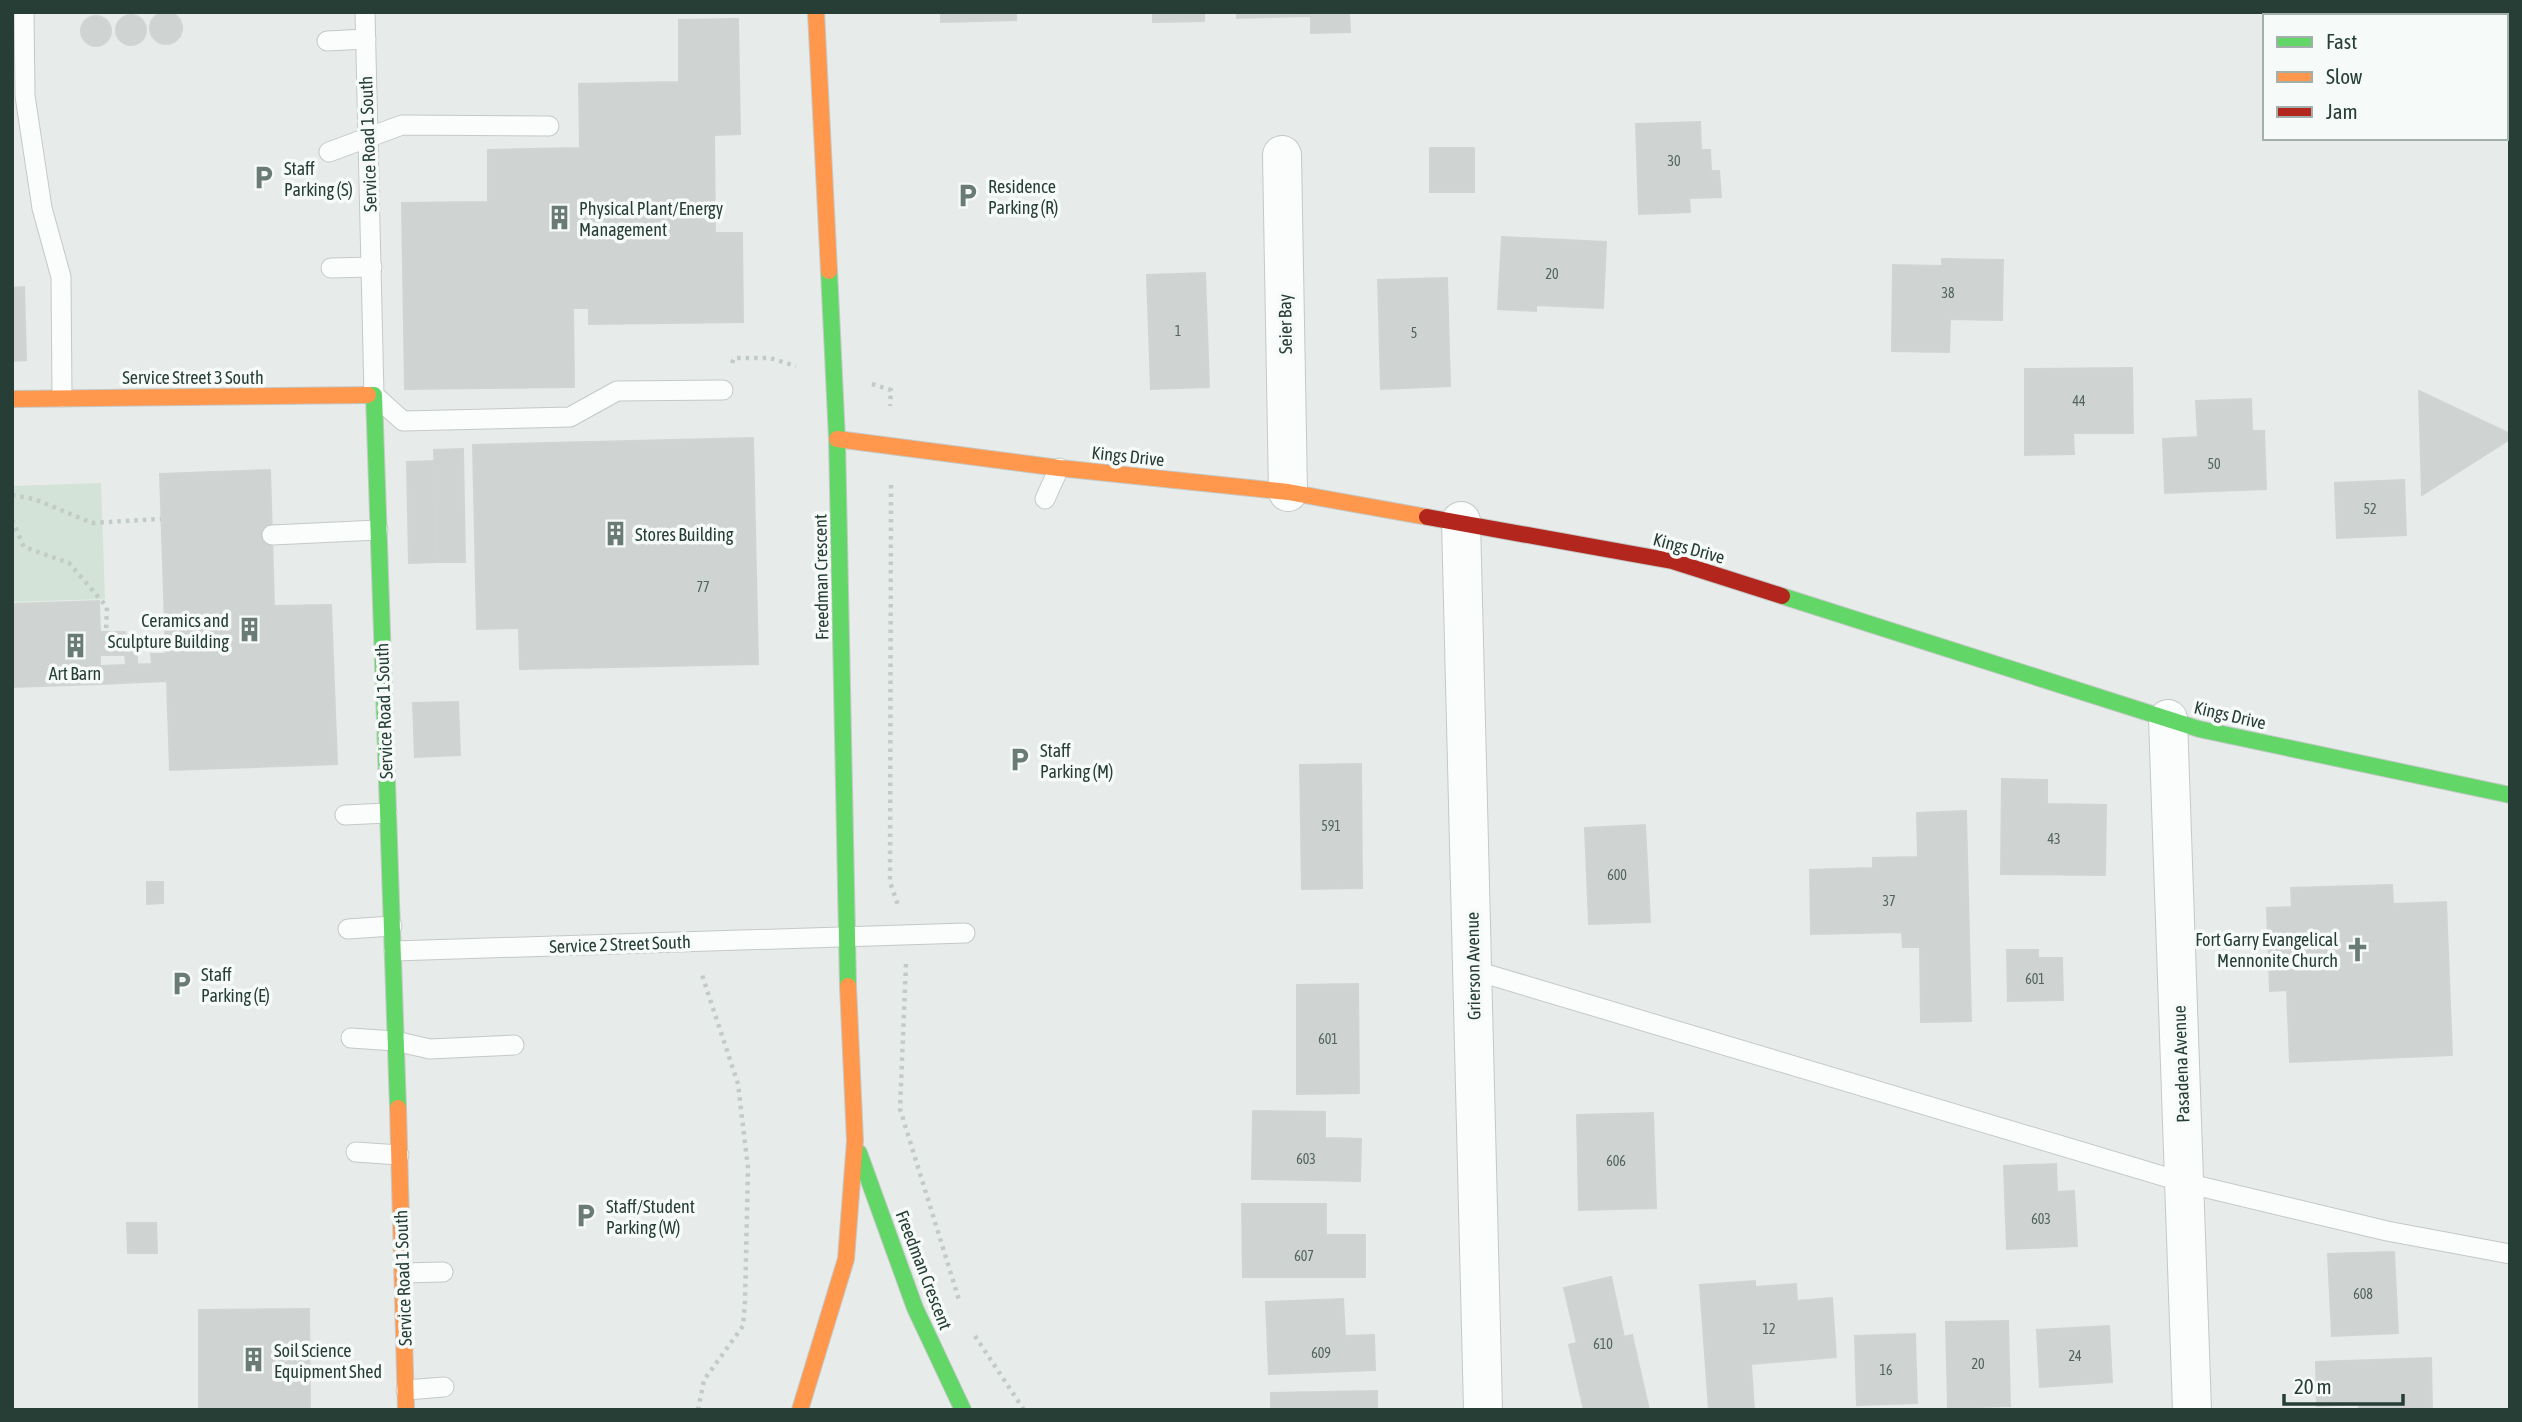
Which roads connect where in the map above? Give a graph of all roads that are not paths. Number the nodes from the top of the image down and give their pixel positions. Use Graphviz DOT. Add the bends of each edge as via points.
graph roads {
  1 [pos="24,12"];
  2 [pos="365,12"];
  3 [pos="816,12"];
  4 [pos="366,39"];
  5 [pos="327,41"];
  6 [pos="549,126"];
  7 [pos="368,139"];
  8 [pos="330,152"];
  9 [pos="1282,155"];
  10 [pos="372,267"];
  11 [pos="331,268"];
  12 [pos="723,390"];
  13 [pos="374,395"];
  14 [pos="62,397"];
  15 [pos="12,399"];
  16 [pos="837,439"];
  17 [pos="1059,468"];
  18 [pos="1289,492"];
  19 [pos="1045,499"];
  20 [pos="1461,522"];
  21 [pos="379,530"];
  22 [pos="272,536"];
  23 [pos="2168,719"];
  24 [pos="2510,795"];
  25 [pos="387,813"];
  26 [pos="345,816"];
  27 [pos="392,926"];
  28 [pos="348,929"];
  29 [pos="965,933"];
  30 [pos="846,937"];
  31 [pos="394,951"];
  32 [pos="1473,970"];
  33 [pos="351,1038"];
  34 [pos="395,1041"];
  35 [pos="514,1045"];
  36 [pos="855,1141"];
  37 [pos="356,1152"];
  38 [pos="399,1155"];
  39 [pos="2186,1183"];
  40 [pos="2510,1254"];
  41 [pos="443,1272"];
  42 [pos="404,1273"];
  43 [pos="444,1387"];
  44 [pos="406,1390"];
  45 [pos="406,1410"];
  46 [pos="800,1410"];
  47 [pos="963,1410"];
  48 [pos="1483,1410"];
  49 [pos="2192,1410"];
  1 -- 14 [label="lane" via="25,96 42,208 61,277"];
  2 -- 4 [label="lane, Service Road 1 South"];
  3 -- 16 [label="street, Freedman Crescent"];
  4 -- 5 [label="lane"];
  4 -- 7 [label="lane, Service Road 1 South"];
  6 -- 7 [label="lane" via="402,125"];
  7 -- 8 [label="lane"];
  7 -- 10 [label="lane, Service Road 1 South"];
  9 -- 18 [label="street, Seier Bay"];
  10 -- 11 [label="lane"];
  10 -- 13 [label="lane, Service Road 1 South"];
  12 -- 13 [label="lane" via="617,391 570,417 402,421"];
  13 -- 14 [label="street, Service Street 3 South"];
  13 -- 21 [label="street, Service Road 1 South"];
  14 -- 15 [label="street, Service Street 3 South"];
  16 -- 17 [label="street, Kings Drive"];
  16 -- 30 [label="street, Freedman Crescent"];
  17 -- 18 [label="street, Kings Drive"];
  17 -- 19 [label="lane"];
  18 -- 20 [label="street, Kings Drive"];
  20 -- 23 [label="street, Kings Drive" via="1672,561"];
  20 -- 32 [label="street, Grierson Avenue"];
  21 -- 22 [label="lane"];
  21 -- 25 [label="street, Service Road 1 South"];
  23 -- 24 [label="street, Kings Drive"];
  23 -- 39 [label="street, Pasadena Avenue"];
  25 -- 26 [label="lane"];
  25 -- 27 [label="street, Service Road 1 South"];
  27 -- 28 [label="lane"];
  27 -- 31 [label="street, Service Road 1 South"];
  29 -- 30 [label="lane, Service 2 Street South"];
  30 -- 31 [label="lane, Service 2 Street South"];
  30 -- 36 [label="street, Freedman Crescent"];
  31 -- 34 [label="street, Service Road 1 South"];
  32 -- 39 [label="lane"];
  32 -- 48 [label="street, Grierson Avenue"];
  33 -- 34 [label="lane"];
  34 -- 35 [label="lane" via="430,1049"];
  34 -- 38 [label="street, Service Road 1 South"];
  36 -- 46 [label="street, Freedman Crescent" via="845,1259"];
  36 -- 47 [label="street, Freedman Crescent" via="915,1308"];
  37 -- 38 [label="lane"];
  38 -- 42 [label="street, Service Road 1 South"];
  39 -- 40 [label="lane" via="2386,1231"];
  39 -- 49 [label="street, Pasadena Avenue"];
  41 -- 42 [label="lane"];
  42 -- 44 [label="street, Service Road 1 South"];
  43 -- 44 [label="lane"];
  44 -- 45 [label="street, Service Road 1 South"];
}
